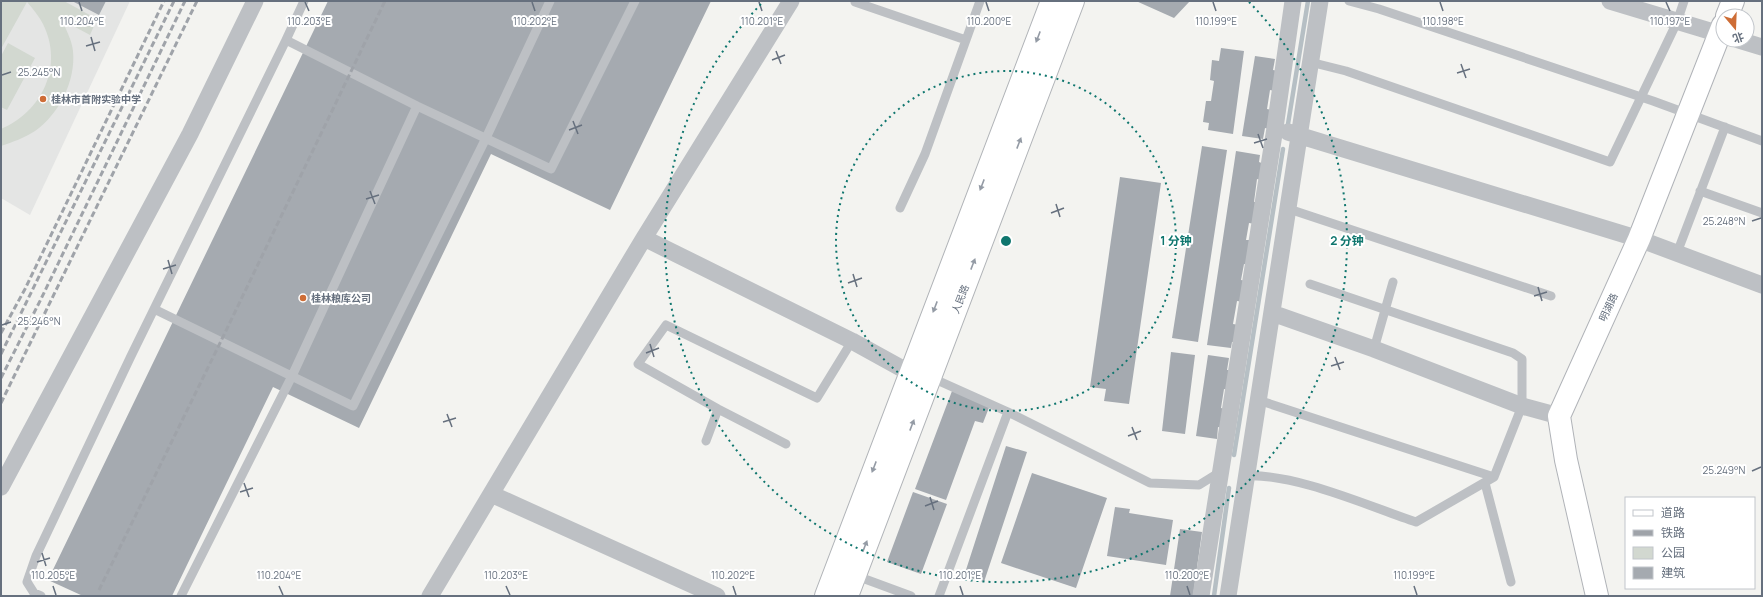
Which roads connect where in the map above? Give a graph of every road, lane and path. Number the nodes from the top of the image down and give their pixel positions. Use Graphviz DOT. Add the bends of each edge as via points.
graph roads {
  1 [pos="255,1"];
  2 [pos="304,1"];
  3 [pos="550,1"];
  4 [pos="635,1"];
  5 [pos="791,1"];
  6 [pos="980,1"];
  7 [pos="1052,1"];
  8 [pos="1073,1"];
  9 [pos="1293,1"];
  10 [pos="1320,1"];
  11 [pos="1349,1"];
  12 [pos="1610,1"];
  13 [pos="1684,1"];
  14 [pos="855,2"];
  15 [pos="1677,22"];
  16 [pos="1715,28"];
  17 [pos="286,40"];
  18 [pos="966,40"];
  19 [pos="1718,48"];
  20 [pos="1310,62"];
  21 [pos="1641,97"];
  22 [pos="417,106"];
  23 [pos="1689,114"];
  24 [pos="1725,127"];
  25 [pos="1275,128"];
  26 [pos="1299,136"];
  27 [pos="486,138"];
  28 [pos="1762,140"];
  29 [pos="1700,192"];
  30 [pos="900,208"];
  31 [pos="1289,209"];
  32 [pos="1762,213"];
  33 [pos="644,238"];
  34 [pos="1639,239"];
  35 [pos="1677,254"];
  36 [pos="1393,282"];
  37 [pos="1310,284"];
  38 [pos="1762,285"];
  39 [pos="1551,296"];
  40 [pos="1386,308"];
  41 [pos="154,309"];
  42 [pos="1272,313"];
  43 [pos="852,341"];
  44 [pos="1374,350"];
  45 [pos="920,375"];
  46 [pos="292,376"];
  47 [pos="1258,400"];
  48 [pos="1522,406"];
  49 [pos="718,409"];
  50 [pos="1008,412"];
  51 [pos="1559,416"];
  52 [pos="706,441"];
  53 [pos="786,444"];
  54 [pos="1220,472"];
  55 [pos="1246,476"];
  56 [pos="1494,477"];
  57 [pos="1485,483"];
  58 [pos="1,487"];
  59 [pos="491,494"];
  60 [pos="854,575"];
  61 [pos="1511,582"];
  62 [pos="41,596"];
  63 [pos="181,596"];
  64 [pos="430,596"];
  65 [pos="717,596"];
  66 [pos="826,596"];
  67 [pos="847,596"];
  68 [pos="911,596"];
  69 [pos="939,596"];
  70 [pos="1201,596"];
  71 [pos="1228,596"];
  72 [pos="1597,596"];
  1 -- 58 [label="street" via="190,134"];
  2 -- 17 [label="lane"];
  3 -- 27 [label="lane"];
  4 -- 27 [label="lane" via="551,169"];
  5 -- 33 [label="street"];
  6 -- 18 [label="lane"];
  7 -- 45 [label="main road, 人民路, one-way"];
  45 -- 8 [label="main road, 人民路, one-way"];
  9 -- 25 [label="street"];
  10 -- 20 [label="street"];
  11 -- 21 [label="lane"];
  12 -- 15 [label="street"];
  13 -- 15 [label="lane"];
  14 -- 18 [label="lane"];
  15 -- 16 [label="street"];
  15 -- 21 [label="lane"];
  17 -- 22 [label="lane"];
  17 -- 41 [label="lane"];
  18 -- 30 [label="lane" via="925,154"];
  19 -- 23 [label="main road, 明湖路"];
  20 -- 21 [label="lane" via="1360,76 1610,162"];
  20 -- 26 [label="street"];
  21 -- 23 [label="lane"];
  22 -- 27 [label="lane"];
  22 -- 46 [label="lane"];
  23 -- 24 [label="lane"];
  23 -- 34 [label="main road, 明湖路"];
  24 -- 28 [label="lane"];
  24 -- 29 [label="lane"];
  25 -- 26 [label="street"];
  25 -- 54 [label="street"];
  26 -- 31 [label="street"];
  26 -- 34 [label="street"];
  27 -- 46 [label="lane" via="352,406"];
  29 -- 32 [label="lane"];
  29 -- 35 [label="lane"];
  31 -- 39 [label="lane"];
  31 -- 42 [label="street"];
  33 -- 43 [label="street"];
  33 -- 59 [label="street"];
  34 -- 35 [label="street"];
  34 -- 51 [label="main road, 明湖路"];
  35 -- 38 [label="street"];
  36 -- 40 [label="lane"];
  37 -- 40 [label="lane"];
  40 -- 44 [label="lane"];
  40 -- 48 [label="lane" via="1519,356 1522,359"];
  41 -- 46 [label="lane"];
  41 -- 62 [label="lane" via="36,556 27,582 34,593"];
  42 -- 44 [label="street"];
  42 -- 47 [label="street"];
  43 -- 45 [label="street"];
  43 -- 49 [label="lane" via="817,398 666,325 638,364"];
  44 -- 48 [label="street"];
  45 -- 50 [label="lane"];
  60 -- 45 [label="main road, 人民路, one-way"];
  45 -- 66 [label="main road, 人民路, one-way"];
  46 -- 63 [label="lane"];
  47 -- 55 [label="street"];
  47 -- 56 [label="lane"];
  48 -- 51 [label="street"];
  48 -- 56 [label="lane"];
  49 -- 52 [label="lane"];
  49 -- 53 [label="lane"];
  50 -- 54 [label="lane" via="1150,483 1199,485"];
  50 -- 69 [label="lane"];
  51 -- 72 [label="main road" via="1566,460"];
  54 -- 55 [label="street"];
  54 -- 70 [label="street"];
  55 -- 57 [label="lane" via="1263,475 1295,483 1416,522"];
  55 -- 71 [label="street"];
  56 -- 57 [label="lane"];
  57 -- 61 [label="lane"];
  59 -- 64 [label="street"];
  59 -- 65 [label="street"];
  60 -- 67 [label="main road, 人民路"];
  60 -- 68 [label="lane"];
}
